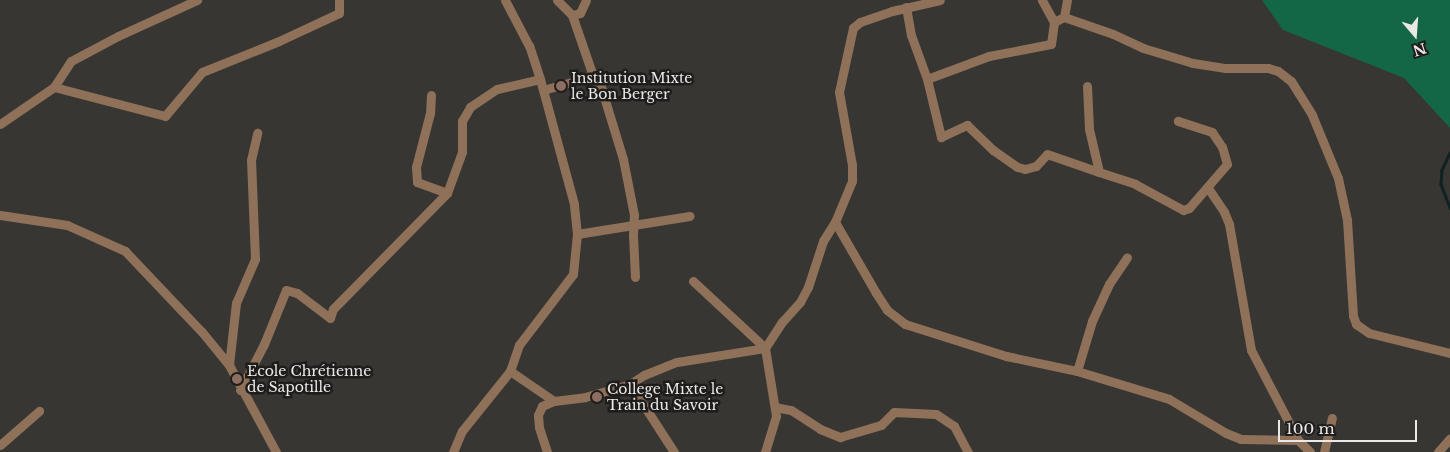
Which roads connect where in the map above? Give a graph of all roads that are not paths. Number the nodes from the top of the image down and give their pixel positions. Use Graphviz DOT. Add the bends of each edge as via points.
graph roads {
  1 [pos="197,0"];
  2 [pos="339,0"];
  3 [pos="505,0"];
  4 [pos="557,0"];
  5 [pos="586,0"];
  6 [pos="940,0"];
  7 [pos="1042,0"];
  8 [pos="1068,0"];
  9 [pos="906,7"];
  10 [pos="572,15"];
  11 [pos="1064,18"];
  12 [pos="1054,22"];
  13 [pos="593,76"];
  14 [pos="540,79"];
  15 [pos="927,79"];
  16 [pos="1087,86"];
  17 [pos="54,87"];
  18 [pos="543,90"];
  19 [pos="431,95"];
  20 [pos="1178,121"];
  21 [pos="0,124"];
  22 [pos="257,133"];
  23 [pos="1099,172"];
  24 [pos="1208,188"];
  25 [pos="446,193"];
  26 [pos="0,215"];
  27 [pos="690,216"];
  28 [pos="835,222"];
  29 [pos="634,227"];
  30 [pos="577,234"];
  31 [pos="1127,257"];
  32 [pos="635,277"];
  33 [pos="693,281"];
  34 [pos="765,348"];
  35 [pos="1450,353"];
  36 [pos="229,365"];
  37 [pos="510,371"];
  38 [pos="1077,371"];
  39 [pos="630,384"];
  40 [pos="240,390"];
  41 [pos="554,401"];
  42 [pos="775,408"];
  43 [pos="39,411"];
  44 [pos="1332,418"];
  45 [pos="1450,438"];
  46 [pos="1298,440"];
  47 [pos="0,445"];
  48 [pos="276,452"];
  49 [pos="453,452"];
  50 [pos="547,452"];
  51 [pos="674,452"];
  52 [pos="766,452"];
  53 [pos="968,452"];
  54 [pos="1310,452"];
  55 [pos="1324,452"];
  56 [pos="1438,452"];
  1 -- 17 [label="street" via="70,61"];
  2 -- 17 [label="street" via="340,13 202,72 165,116"];
  3 -- 14 [label="street" via="529,46"];
  4 -- 10 [label="street"];
  5 -- 10 [label="street" via="580,13"];
  6 -- 9 [label="street"];
  7 -- 12 [label="street"];
  8 -- 11 [label="street"];
  9 -- 15 [label="street" via="911,35"];
  9 -- 28 [label="street" via="860,22 850,35 839,92 853,174"];
  10 -- 13 [label="street"];
  11 -- 12 [label="street"];
  11 -- 35 [label="street" via="1193,63 1226,68 1268,68 1291,80 1312,115 1340,186 1347,220 1356,324 1370,333"];
  12 -- 15 [label="street" via="1051,44 989,56"];
  13 -- 18 [label="street"];
  13 -- 29 [label="street" via="601,87 623,159"];
  14 -- 18 [label="street"];
  14 -- 25 [label="street" via="497,90 470,107 462,121 462,152"];
  15 -- 23 [label="street" via="941,137 966,125 993,150 1025,169 1036,166 1047,154"];
  16 -- 23 [label="street" via="1089,129"];
  17 -- 21 [label="street"];
  18 -- 30 [label="street" via="574,204"];
  19 -- 25 [label="street" via="430,113 416,167 417,182"];
  20 -- 24 [label="street" via="1212,132 1222,146 1227,164"];
  22 -- 36 [label="street" via="251,160 255,259 236,303"];
  23 -- 24 [label="street" via="1135,184 1183,210"];
  24 -- 46 [label="street" via="1229,224 1251,350"];
  25 -- 40 [label="street" via="333,309 330,318 297,292 286,290 264,344"];
  26 -- 36 [label="street" via="67,225 125,251"];
  27 -- 29 [label="street"];
  28 -- 34 [label="street" via="823,241 800,302"];
  28 -- 38 [label="street" via="887,310 905,324 1006,356"];
  29 -- 30 [label="street"];
  29 -- 32 [label="street"];
  30 -- 37 [label="street" via="573,274 519,345"];
  31 -- 38 [label="street" via="1109,284 1092,322"];
  33 -- 34 [label="street"];
  34 -- 39 [label="street" via="677,362"];
  34 -- 42 [label="street"];
  36 -- 40 [label="street"];
  37 -- 41 [label="street"];
  37 -- 49 [label="street" via="462,431"];
  38 -- 46 [label="street" via="1169,399 1241,440"];
  39 -- 41 [label="street" via="585,397"];
  39 -- 51 [label="street"];
  40 -- 48 [label="street"];
  41 -- 50 [label="street" via="542,406 538,415"];
  42 -- 52 [label="street" via="776,416"];
  42 -- 53 [label="street" via="791,410 820,429 840,437 881,426 894,412 936,414 954,426"];
  43 -- 47 [label="street"];
  44 -- 55 [label="street"];
  45 -- 56 [label="street"];
  46 -- 54 [label="street"];
}
